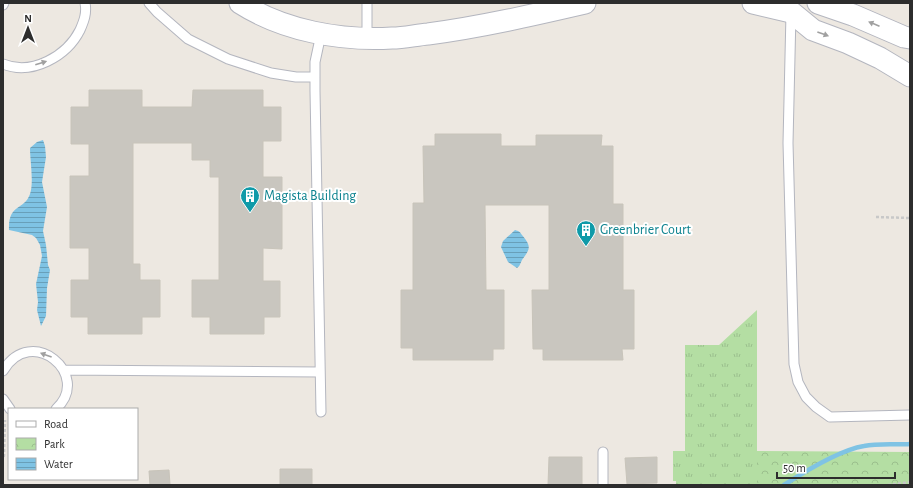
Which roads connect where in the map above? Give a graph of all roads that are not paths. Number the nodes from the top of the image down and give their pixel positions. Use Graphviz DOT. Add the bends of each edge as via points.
graph roads {
  1 [pos="85,3"];
  2 [pos="149,3"];
  3 [pos="240,3"];
  4 [pos="367,3"];
  5 [pos="585,3"];
  6 [pos="754,3"];
  7 [pos="817,3"];
  8 [pos="791,12"];
  9 [pos="321,34"];
  10 [pos="367,38"];
  11 [pos="910,38"];
  12 [pos="3,64"];
  13 [pos="910,76"];
  14 [pos="315,77"];
  15 [pos="3,370"];
  16 [pos="64,370"];
  17 [pos="320,372"];
  18 [pos="3,399"];
  19 [pos="9,408"];
  20 [pos="57,408"];
  21 [pos="321,412"];
  22 [pos="910,415"];
  23 [pos="603,452"];
  24 [pos="603,485"];
  12 -- 1 [label="lane, one-way" via="15,67 34,65 63,52 83,24"];
  2 -- 14 [label="lane" via="188,39 228,59 271,73"];
  3 -- 9 [label="street" via="254,12 292,27"];
  4 -- 10 [label="lane"];
  5 -- 10 [label="street" via="456,30 392,38"];
  6 -- 8 [label="street"];
  7 -- 8 [label="street"];
  11 -- 7 [label="street, one-way"];
  8 -- 13 [label="street, one-way" via="813,30 880,58"];
  8 -- 22 [label="lane" via="788,143 794,364 798,382 816,408 830,417"];
  9 -- 10 [label="street"];
  9 -- 14 [label="lane" via="315,62"];
  14 -- 17 [label="lane"];
  16 -- 15 [label="lane, one-way" via="52,356 34,351 16,356"];
  16 -- 17 [label="lane"];
  16 -- 20 [label="lane" via="68,387 63,403"];
  17 -- 21 [label="lane"];
  18 -- 19 [label="lane"];
  23 -- 24 [label="lane"];
}
